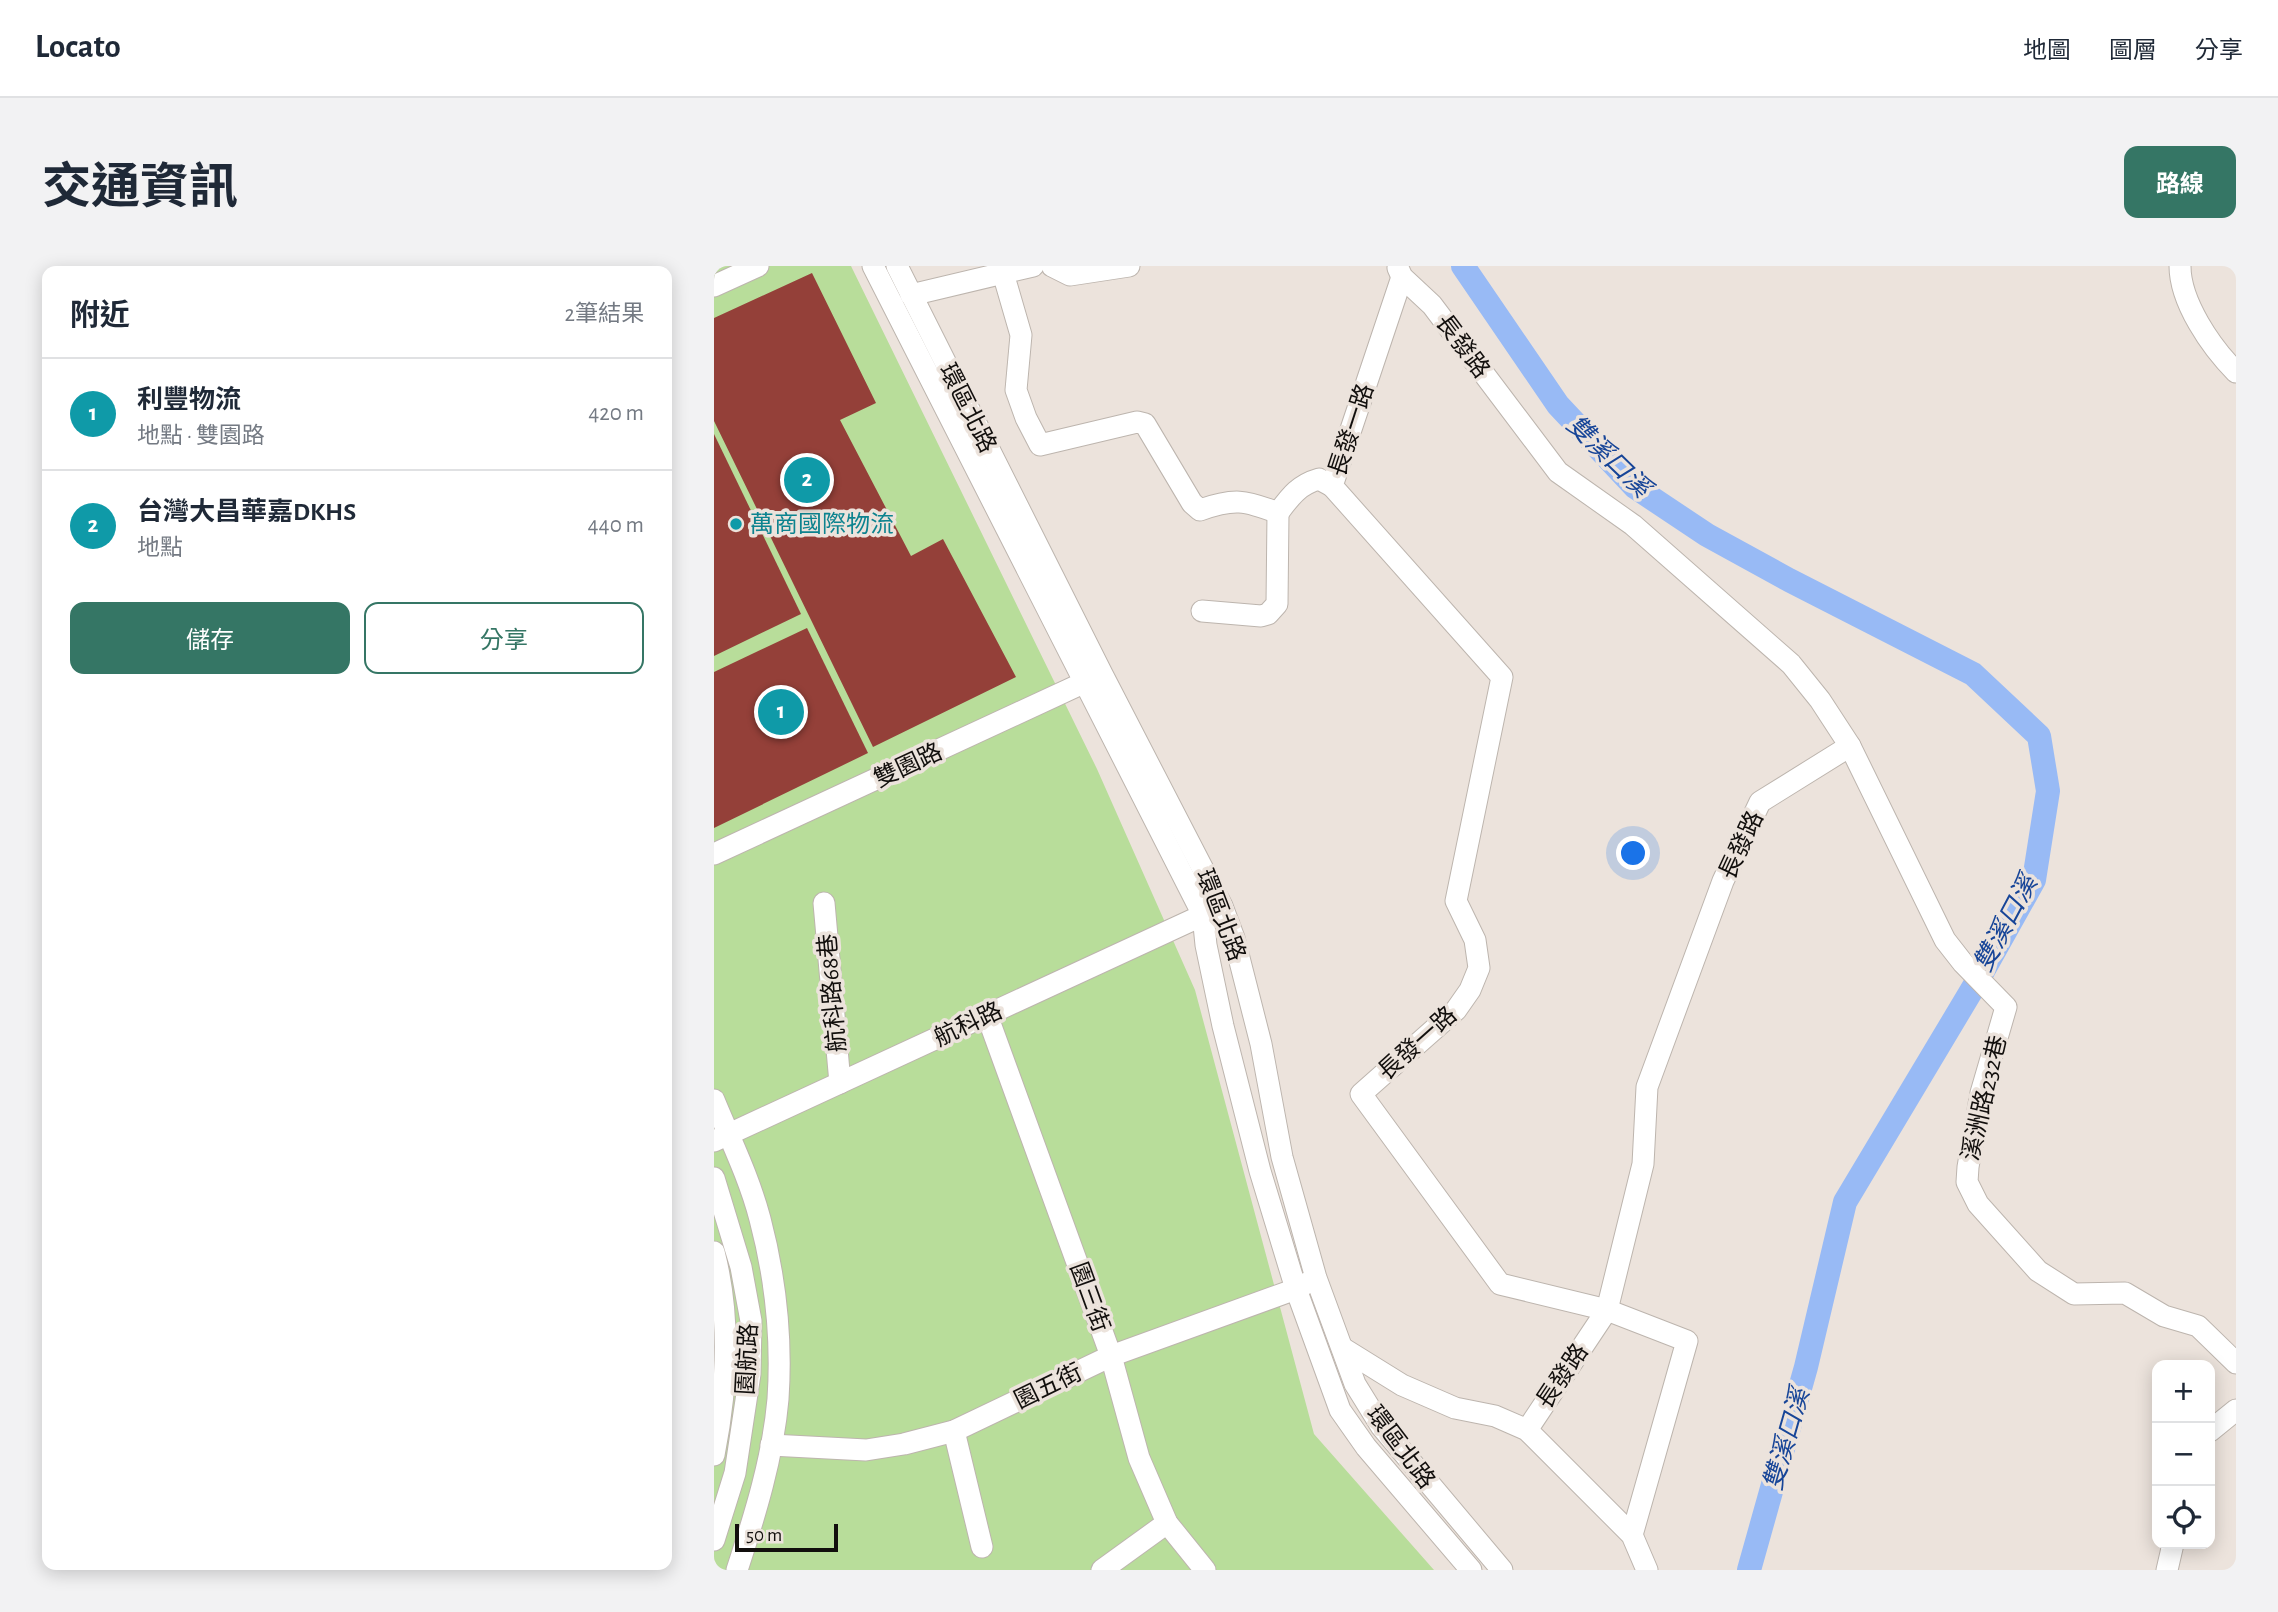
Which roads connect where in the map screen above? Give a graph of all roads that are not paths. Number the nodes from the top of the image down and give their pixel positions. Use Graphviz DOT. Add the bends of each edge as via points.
graph roads {
  1 [pos="758,266"];
  2 [pos="873,266"];
  3 [pos="897,266"];
  4 [pos="1033,266"];
  5 [pos="1052,266"];
  6 [pos="1129,266"];
  7 [pos="2180,266"];
  8 [pos="1399,272"];
  9 [pos="1003,273"];
  10 [pos="714,286"];
  11 [pos="911,295"];
  12 [pos="2236,372"];
  13 [pos="1332,486"];
  14 [pos="1278,513"];
  15 [pos="1202,611"];
  16 [pos="1093,679"];
  17 [pos="1850,746"];
  18 [pos="714,855"];
  19 [pos="824,903"];
  20 [pos="1213,911"];
  21 [pos="987,1015"];
  22 [pos="840,1083"];
  23 [pos="714,1100"];
  24 [pos="721,1138"];
  25 [pos="714,1178"];
  26 [pos="714,1252"];
  27 [pos="1317,1278"];
  28 [pos="1296,1289"];
  29 [pos="1607,1310"];
  30 [pos="1343,1349"];
  31 [pos="1111,1356"];
  32 [pos="2236,1363"];
  33 [pos="2236,1410"];
  34 [pos="2215,1427"];
  35 [pos="1527,1430"];
  36 [pos="954,1431"];
  37 [pos="771,1445"];
  38 [pos="714,1455"];
  39 [pos="1167,1523"];
  40 [pos="1632,1535"];
  41 [pos="714,1540"];
  42 [pos="982,1547"];
  43 [pos="2172,1549"];
  44 [pos="737,1570"];
  45 [pos="1102,1570"];
  46 [pos="1205,1570"];
  47 [pos="1471,1570"];
  48 [pos="1502,1570"];
  49 [pos="1647,1570"];
  50 [pos="2167,1570"];
  1 -- 10 [label="street"];
  2 -- 16 [label="street, 環區北路"];
  3 -- 11 [label="street, 環區北路"];
  4 -- 9 [label="street"];
  5 -- 6 [label="street" via="1070,275"];
  7 -- 12 [label="street" via="2189,305"];
  8 -- 13 [label="street, 長發一路"];
  8 -- 17 [label="street, 長發路" via="1432,305 1558,472 1633,525 1791,664"];
  9 -- 11 [label="street"];
  9 -- 14 [label="street" via="1021,335 1016,390 1040,445 1137,422 1145,424 1200,510 1240,501"];
  11 -- 16 [label="street, 環區北路"];
  13 -- 14 [label="street" via="1319,479 1309,482 1294,491"];
  13 -- 29 [label="street, 長發一路" via="1502,677 1456,901 1475,940 1479,968 1456,1010 1361,1094 1500,1284"];
  14 -- 15 [label="street" via="1277,604 1261,616"];
  16 -- 18 [label="street, 雙園路"];
  16 -- 20 [label="street, 環區北路"];
  17 -- 29 [label="street, 長發路" via="1760,802 1723,881 1647,1087 1643,1164"];
  17 -- 32 [label="street, 溪洲路232巷" via="1945,940 2006,1007 1968,1167 1967,1182 1978,1204 2038,1271 2074,1294 2125,1293 2164,1316 2198,1326"];
  19 -- 22 [label="street, 航科路68巷"];
  20 -- 21 [label="street, 航科路"];
  20 -- 27 [label="street, 環區北路" via="1234,937 1261,1044 1282,1157"];
  20 -- 28 [label="street, 環區北路" via="1206,945 1260,1171"];
  21 -- 22 [label="street, 航科路"];
  21 -- 31 [label="street, 園三街"];
  22 -- 24 [label="street, 航科路"];
  23 -- 24 [label="street"];
  24 -- 37 [label="street" via="748,1179 769,1258 778,1356"];
  25 -- 41 [label="street, 園航路" via="741,1267 751,1321 750,1374 736,1473"];
  26 -- 38 [label="street" via="725,1333 725,1375"];
  27 -- 28 [label="street, 園五街"];
  27 -- 30 [label="street, 環區北路"];
  28 -- 31 [label="street, 園五街"];
  28 -- 47 [label="street, 環區北路" via="1340,1410"];
  29 -- 35 [label="street, 長發路"];
  29 -- 40 [label="street, 長發一路" via="1687,1341"];
  30 -- 35 [label="street" via="1402,1385 1455,1408 1495,1416"];
  30 -- 48 [label="street, 環區北路" via="1355,1384 1381,1426"];
  31 -- 36 [label="street, 園五街"];
  31 -- 39 [label="street, 園三街" via="1139,1458"];
  33 -- 34 [label="street"];
  35 -- 40 [label="street, 長發路"];
  36 -- 37 [label="street, 園五街" via="866,1450"];
  36 -- 42 [label="street"];
  37 -- 44 [label="street"];
  39 -- 45 [label="street"];
  39 -- 46 [label="street, 園三街"];
  40 -- 49 [label="street, 長發路"];
  43 -- 50 [label="street"];
}
